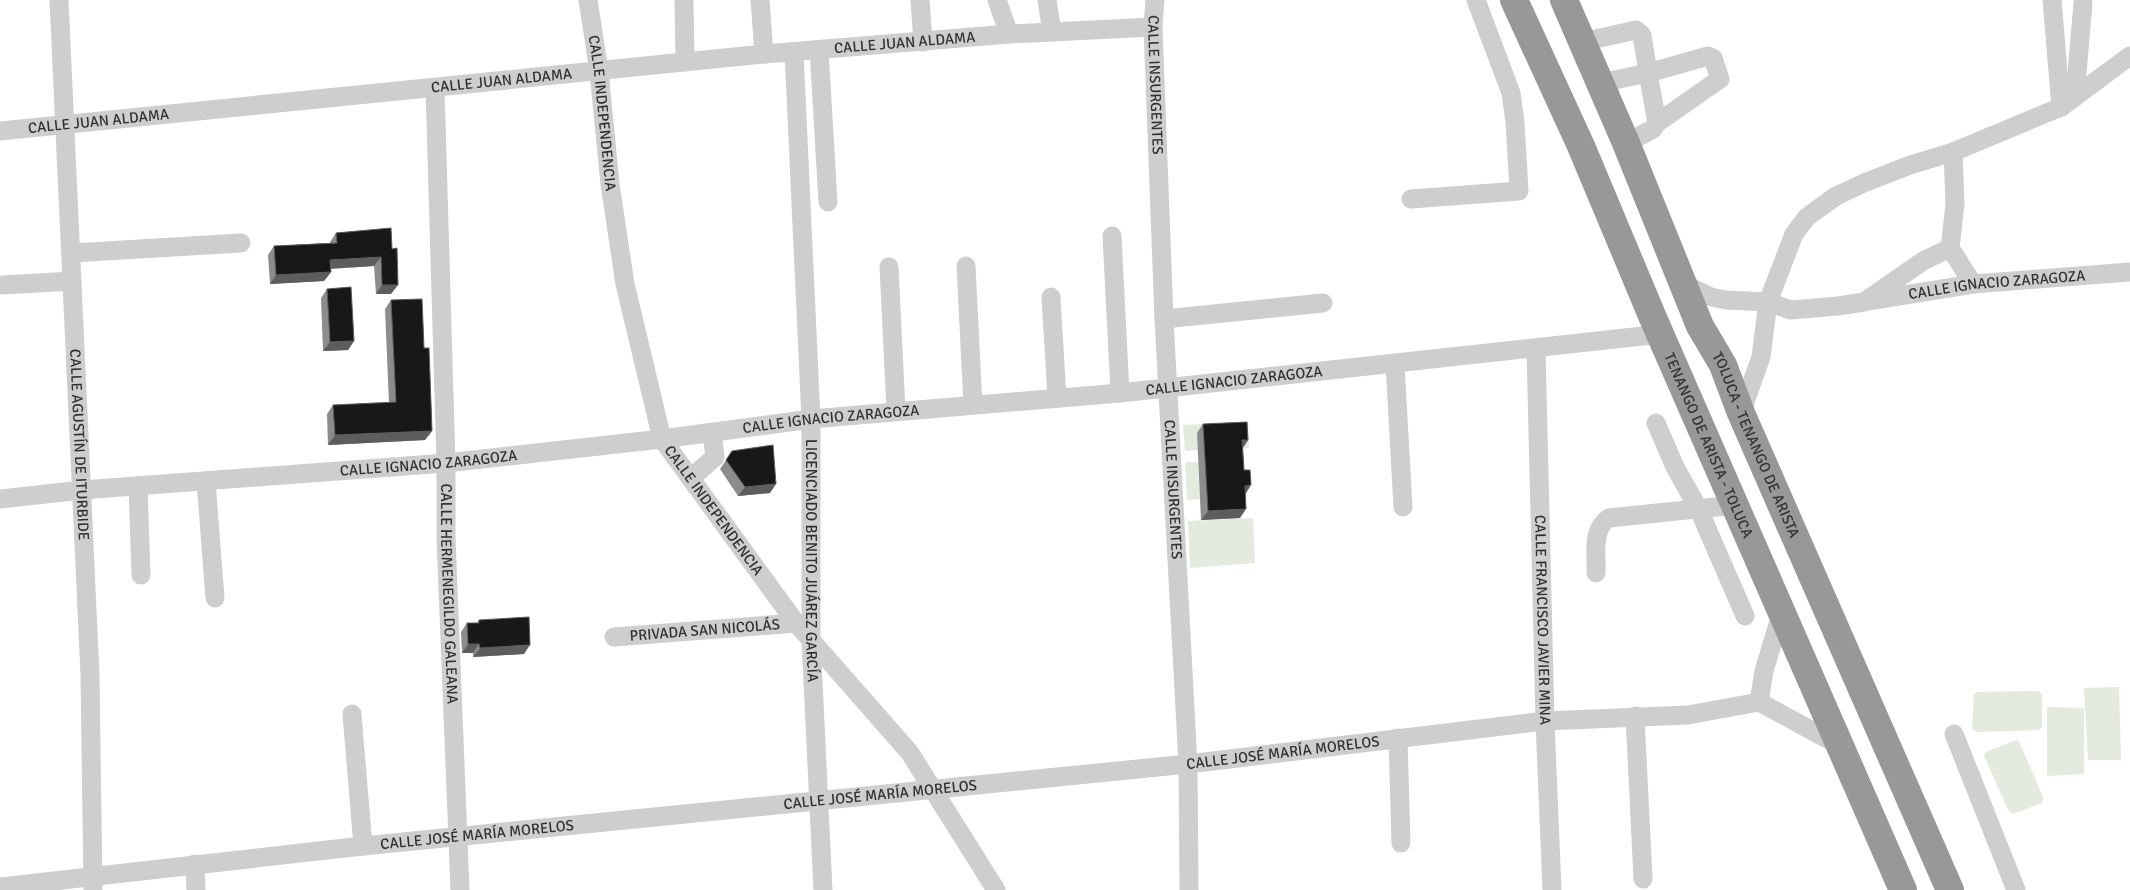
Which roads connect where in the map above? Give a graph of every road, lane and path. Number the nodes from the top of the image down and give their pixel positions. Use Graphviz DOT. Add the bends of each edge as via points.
graph roads {
  1 [pos="59,0"];
  2 [pos="588,0"];
  3 [pos="684,0"];
  4 [pos="760,0"];
  5 [pos="920,0"];
  6 [pos="997,0"];
  7 [pos="1047,0"];
  8 [pos="1155,0"];
  9 [pos="1476,0"];
  10 [pos="1514,0"];
  11 [pos="1564,0"];
  12 [pos="2052,0"];
  13 [pos="2082,3"];
  14 [pos="1153,27"];
  15 [pos="1052,32"];
  16 [pos="1009,34"];
  17 [pos="923,42"];
  18 [pos="1582,42"];
  19 [pos="819,50"];
  20 [pos="794,52"];
  21 [pos="764,54"];
  22 [pos="2130,56"];
  23 [pos="685,62"];
  24 [pos="599,71"];
  25 [pos="1648,73"];
  26 [pos="1600,83"];
  27 [pos="435,88"];
  28 [pos="2068,102"];
  29 [pos="64,123"];
  30 [pos="1657,123"];
  31 [pos="0,130"];
  32 [pos="1626,143"];
  33 [pos="1953,152"];
  34 [pos="1411,199"];
  35 [pos="828,202"];
  36 [pos="1112,236"];
  37 [pos="241,243"];
  38 [pos="1950,248"];
  39 [pos="72,253"];
  40 [pos="966,266"];
  41 [pos="889,267"];
  42 [pos="2130,272"];
  43 [pos="72,281"];
  44 [pos="1684,284"];
  45 [pos="1973,284"];
  46 [pos="3,285"];
  47 [pos="1051,298"];
  48 [pos="1768,302"];
  49 [pos="1864,302"];
  50 [pos="1323,303"];
  51 [pos="1164,319"];
  52 [pos="1661,334"];
  53 [pos="1536,349"];
  54 [pos="1395,365"];
  55 [pos="1168,388"];
  56 [pos="1120,393"];
  57 [pos="1057,398"];
  58 [pos="973,405"];
  59 [pos="896,411"];
  60 [pos="1741,413"];
  61 [pos="811,419"];
  62 [pos="1656,423"];
  63 [pos="712,433"];
  64 [pos="662,439"];
  65 [pos="446,463"];
  66 [pos="691,478"];
  67 [pos="206,482"];
  68 [pos="138,486"];
  69 [pos="82,490"];
  70 [pos="0,500"];
  71 [pos="1735,505"];
  72 [pos="1403,508"];
  73 [pos="1699,510"];
  74 [pos="1596,573"];
  75 [pos="141,575"];
  76 [pos="215,598"];
  77 [pos="1782,611"];
  78 [pos="1744,616"];
  79 [pos="796,623"];
  80 [pos="614,637"];
  81 [pos="811,640"];
  82 [pos="1759,702"];
  83 [pos="352,714"];
  84 [pos="1635,716"];
  85 [pos="1545,721"];
  86 [pos="1954,734"];
  87 [pos="1398,738"];
  88 [pos="1842,747"];
  89 [pos="1188,764"];
  90 [pos="934,788"];
  91 [pos="817,800"];
  92 [pos="458,836"];
  93 [pos="1400,843"];
  94 [pos="363,846"];
  95 [pos="195,864"];
  96 [pos="1643,879"];
  97 [pos="93,884"];
  98 [pos="0,887"];
  99 [pos="196,890"];
  100 [pos="460,890"];
  101 [pos="823,890"];
  102 [pos="996,890"];
  103 [pos="1189,890"];
  104 [pos="1552,890"];
  105 [pos="1903,890"];
  106 [pos="1950,890"];
  107 [pos="2016,890"];
  1 -- 29 [label="street, CALLE AGUSTÍN DE ITURBIDE"];
  2 -- 24 [label="street, CALLE INDEPENDENCIA"];
  3 -- 23 [label="street"];
  4 -- 21 [label="street"];
  5 -- 17 [label="street"];
  6 -- 16 [label="street"];
  7 -- 15 [label="street"];
  8 -- 14 [label="street, CALLE INSURGENTES"];
  9 -- 34 [label="street" via="1510,93 1519,191"];
  10 -- 52 [label="highway, TENANGO DE ARISTA - TOLUCA" via="1581,146"];
  11 -- 18 [label="highway, TOLUCA - TENANGO DE ARISTA"];
  12 -- 28 [label="street"];
  13 -- 28 [label="street"];
  14 -- 15 [label="street, CALLE JUAN ALDAMA"];
  14 -- 51 [label="street, CALLE INSURGENTES"];
  15 -- 16 [label="street, CALLE JUAN ALDAMA"];
  16 -- 17 [label="street, CALLE JUAN ALDAMA"];
  17 -- 19 [label="street, CALLE JUAN ALDAMA"];
  18 -- 25 [label="street" via="1636,30 1642,35"];
  18 -- 26 [label="highway, TOLUCA - TENANGO DE ARISTA"];
  19 -- 20 [label="street, CALLE JUAN ALDAMA"];
  19 -- 35 [label="street"];
  20 -- 21 [label="street, CALLE JUAN ALDAMA"];
  20 -- 61 [label="street, LICENCIADO BENITO JUÁREZ GARCÍA"];
  21 -- 23 [label="street, CALLE JUAN ALDAMA"];
  22 -- 28 [label="street"];
  23 -- 24 [label="street, CALLE JUAN ALDAMA"];
  24 -- 27 [label="street, CALLE JUAN ALDAMA"];
  24 -- 64 [label="street, CALLE INDEPENDENCIA" via="610,184 625,284"];
  25 -- 26 [label="street"];
  25 -- 30 [label="street"];
  25 -- 30 [label="street" via="1712,56 1720,74 1717,82"];
  26 -- 32 [label="highway, TOLUCA - TENANGO DE ARISTA"];
  27 -- 29 [label="street, CALLE JUAN ALDAMA"];
  27 -- 65 [label="street, CALLE HERMENEGILDO GALEANA"];
  28 -- 33 [label="street"];
  29 -- 31 [label="street, CALLE JUAN ALDAMA"];
  29 -- 39 [label="street, CALLE AGUSTÍN DE ITURBIDE"];
  30 -- 32 [label="street" via="1653,129"];
  32 -- 44 [label="highway, TOLUCA - TENANGO DE ARISTA"];
  33 -- 38 [label="street" via="1955,204"];
  33 -- 48 [label="street" via="1864,182 1836,196 1807,217 1794,234"];
  36 -- 56 [label="street"];
  37 -- 39 [label="street"];
  38 -- 45 [label="street"];
  38 -- 49 [label="street, CALLE IGNACIO ZARAGOZA" via="1923,261"];
  39 -- 43 [label="street, CALLE AGUSTÍN DE ITURBIDE"];
  40 -- 58 [label="street"];
  41 -- 59 [label="street"];
  42 -- 45 [label="street, CALLE IGNACIO ZARAGOZA"];
  43 -- 46 [label="street"];
  43 -- 69 [label="street, CALLE AGUSTÍN DE ITURBIDE"];
  44 -- 48 [label="street, CALLE IGNACIO ZARAGOZA" via="1711,297"];
  44 -- 60 [label="highway, TOLUCA - TENANGO DE ARISTA" via="1700,326 1723,365"];
  45 -- 49 [label="street, CALLE IGNACIO ZARAGOZA"];
  47 -- 57 [label="street"];
  48 -- 49 [label="street, CALLE IGNACIO ZARAGOZA" via="1791,310"];
  48 -- 60 [label="street" via="1761,357"];
  50 -- 51 [label="street"];
  51 -- 55 [label="street, CALLE INSURGENTES"];
  52 -- 53 [label="street, CALLE IGNACIO ZARAGOZA"];
  52 -- 71 [label="highway, TENANGO DE ARISTA - TOLUCA"];
  53 -- 54 [label="street, CALLE IGNACIO ZARAGOZA"];
  53 -- 85 [label="street, CALLE FRANCISCO JAVIER MINA"];
  54 -- 55 [label="street, CALLE IGNACIO ZARAGOZA"];
  54 -- 72 [label="street"];
  55 -- 56 [label="street, CALLE IGNACIO ZARAGOZA"];
  55 -- 89 [label="street, CALLE INSURGENTES"];
  56 -- 57 [label="street, CALLE IGNACIO ZARAGOZA"];
  57 -- 58 [label="street, CALLE IGNACIO ZARAGOZA"];
  58 -- 59 [label="street, CALLE IGNACIO ZARAGOZA"];
  59 -- 61 [label="street, CALLE IGNACIO ZARAGOZA"];
  60 -- 106 [label="highway, TOLUCA - TENANGO DE ARISTA"];
  61 -- 63 [label="street, CALLE IGNACIO ZARAGOZA"];
  61 -- 81 [label="street, LICENCIADO BENITO JUÁREZ GARCÍA"];
  62 -- 73 [label="street"];
  63 -- 64 [label="street, CALLE IGNACIO ZARAGOZA"];
  63 -- 66 [label="street" via="715,457"];
  64 -- 65 [label="street, CALLE IGNACIO ZARAGOZA"];
  64 -- 66 [label="street, CALLE INDEPENDENCIA"];
  65 -- 67 [label="street, CALLE IGNACIO ZARAGOZA"];
  65 -- 92 [label="street, CALLE HERMENEGILDO GALEANA"];
  66 -- 79 [label="street, CALLE INDEPENDENCIA"];
  67 -- 68 [label="street, CALLE IGNACIO ZARAGOZA"];
  67 -- 76 [label="street"];
  68 -- 69 [label="street, CALLE IGNACIO ZARAGOZA"];
  68 -- 75 [label="street"];
  69 -- 70 [label="street, CALLE IGNACIO ZARAGOZA"];
  69 -- 97 [label="street, CALLE AGUSTÍN DE ITURBIDE" via="90,675"];
  71 -- 73 [label="street"];
  71 -- 77 [label="highway, TENANGO DE ARISTA - TOLUCA"];
  73 -- 74 [label="street" via="1609,518 1597,530"];
  73 -- 78 [label="street"];
  77 -- 82 [label="street" via="1764,671"];
  77 -- 88 [label="highway, TENANGO DE ARISTA - TOLUCA"];
  79 -- 80 [label="street, PRIVADA SAN NICOLÁS"];
  79 -- 81 [label="street, CALLE INDEPENDENCIA"];
  81 -- 90 [label="street, CALLE INDEPENDENCIA" via="910,753"];
  81 -- 91 [label="street, LICENCIADO BENITO JUÁREZ GARCÍA"];
  82 -- 84 [label="street, CALLE JOSÉ MARÍA MORELOS" via="1688,715"];
  82 -- 88 [label="street"];
  83 -- 94 [label="street"];
  84 -- 85 [label="street, CALLE JOSÉ MARÍA MORELOS"];
  84 -- 96 [label="street"];
  85 -- 87 [label="street, CALLE JOSÉ MARÍA MORELOS"];
  85 -- 104 [label="street, CALLE FRANCISCO JAVIER MINA"];
  86 -- 107 [label="street"];
  87 -- 89 [label="street, CALLE JOSÉ MARÍA MORELOS"];
  87 -- 93 [label="street"];
  88 -- 105 [label="highway, TENANGO DE ARISTA - TOLUCA"];
  89 -- 90 [label="street, CALLE JOSÉ MARÍA MORELOS"];
  89 -- 103 [label="street, CALLE INSURGENTES"];
  90 -- 91 [label="street, CALLE JOSÉ MARÍA MORELOS"];
  90 -- 102 [label="street, CALLE INDEPENDENCIA"];
  91 -- 92 [label="street, CALLE JOSÉ MARÍA MORELOS"];
  91 -- 101 [label="street, LICENCIADO BENITO JUÁREZ GARCÍA"];
  92 -- 94 [label="street, CALLE JOSÉ MARÍA MORELOS"];
  92 -- 100 [label="street, CALLE HERMENEGILDO GALEANA"];
  94 -- 95 [label="street, CALLE JOSÉ MARÍA MORELOS"];
  95 -- 97 [label="street, CALLE JOSÉ MARÍA MORELOS"];
  95 -- 99 [label="street"];
  97 -- 98 [label="street, CALLE JOSÉ MARÍA MORELOS"];
}
